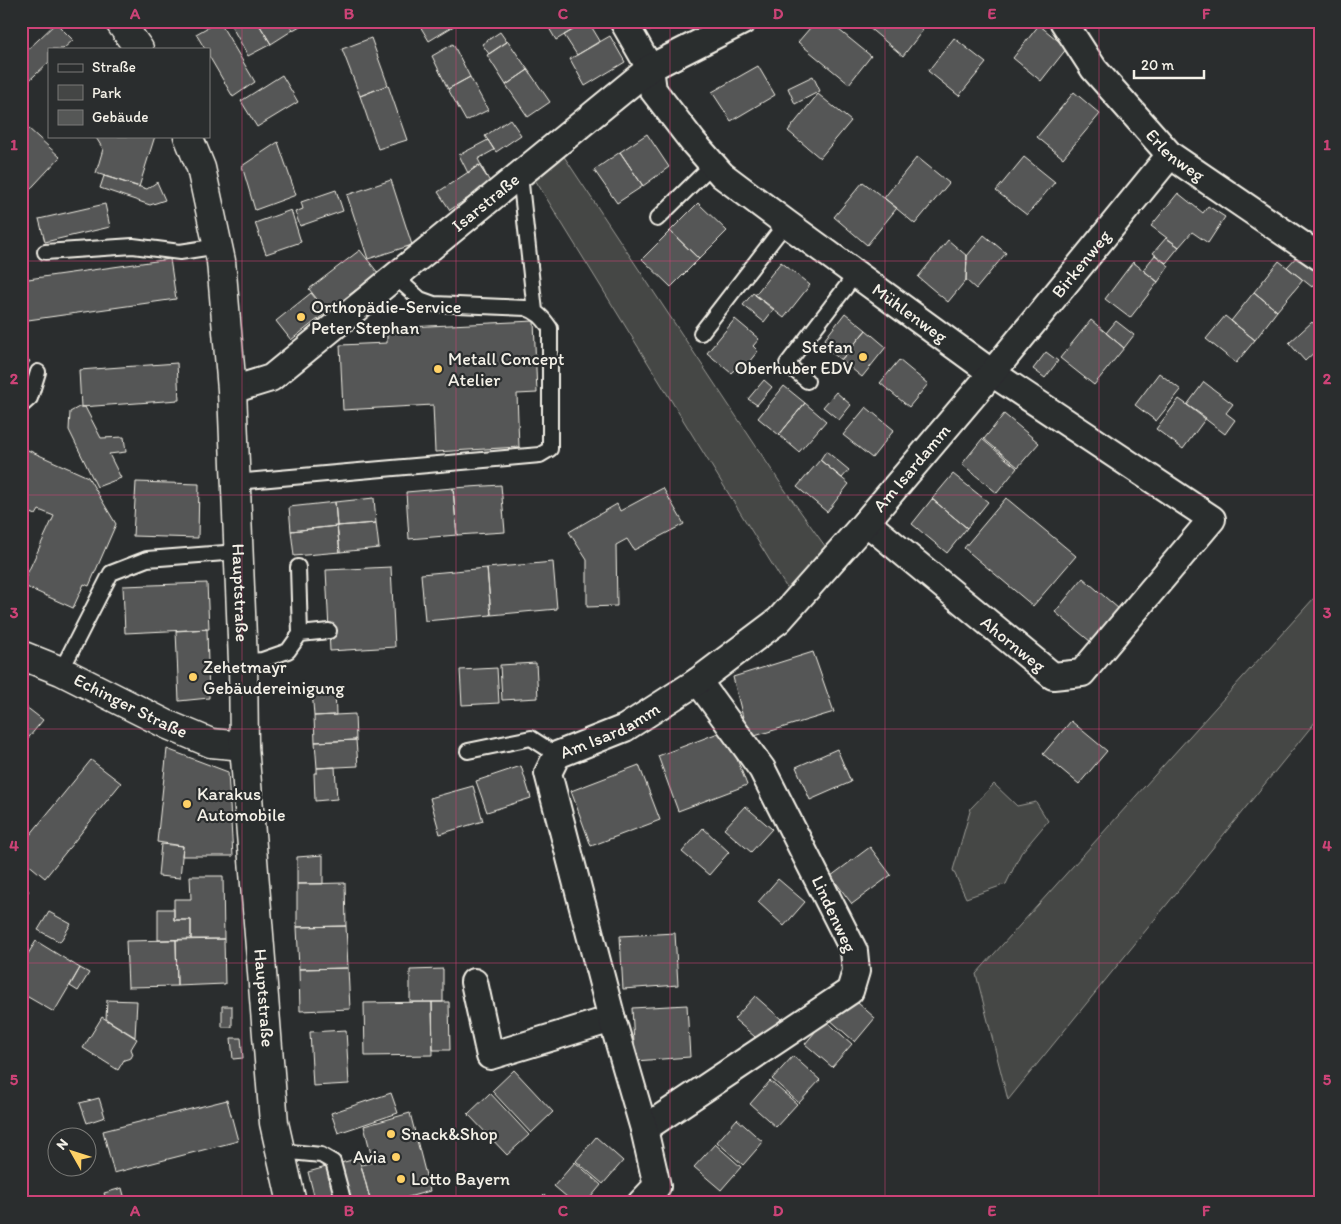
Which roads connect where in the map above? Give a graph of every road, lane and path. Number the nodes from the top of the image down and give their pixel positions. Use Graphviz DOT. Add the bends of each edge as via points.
graph roads {
  1 [pos="120,21"];
  2 [pos="623,21"];
  3 [pos="743,21"];
  4 [pos="1063,21"];
  5 [pos="138,48"];
  6 [pos="650,68"];
  7 [pos="189,138"];
  8 [pos="1170,155"];
  9 [pos="713,164"];
  10 [pos="520,176"];
  11 [pos="657,219"];
  12 [pos="786,224"];
  13 [pos="219,246"];
  14 [pos="45,252"];
  15 [pos="1320,258"];
  16 [pos="856,274"];
  17 [pos="396,277"];
  18 [pos="535,311"];
  19 [pos="701,333"];
  20 [pos="38,372"];
  21 [pos="992,373"];
  22 [pos="807,380"];
  23 [pos="232,390"];
  24 [pos="21,406"];
  25 [pos="235,482"];
  26 [pos="1212,519"];
  27 [pos="866,522"];
  28 [pos="238,552"];
  29 [pos="298,567"];
  30 [pos="329,631"];
  31 [pos="300,634"];
  32 [pos="21,655"];
  33 [pos="243,662"];
  34 [pos="61,671"];
  35 [pos="698,681"];
  36 [pos="244,746"];
  37 [pos="468,750"];
  38 [pos="557,755"];
  39 [pos="474,982"];
  40 [pos="612,1019"];
  41 [pos="644,1129"];
  42 [pos="280,1151"];
  43 [pos="292,1203"];
  44 [pos="344,1203"];
  45 [pos="641,1203"];
  1 -- 5 [label="main road"];
  2 -- 6 [label="street, Mühlenweg"];
  3 -- 6 [label="street, Isarstraße"];
  4 -- 8 [label="street, Erlenweg" via="1094,69"];
  6 -- 9 [label="street, Mühlenweg" via="653,90"];
  6 -- 10 [label="street, Isarstraße"];
  7 -- 13 [label="main road, Hauptstraße" via="201,168"];
  8 -- 15 [label="street, Erlenweg"];
  8 -- 21 [label="street, Birkenweg"];
  9 -- 11 [label="lane"];
  9 -- 12 [label="street, Mühlenweg" via="722,175"];
  10 -- 17 [label="street, Isarstraße"];
  10 -- 18 [label="lane"];
  12 -- 16 [label="street, Mühlenweg"];
  12 -- 19 [label="lane"];
  13 -- 14 [label="lane" via="180,252 133,246"];
  13 -- 23 [label="main road, Hauptstraße"];
  16 -- 21 [label="street, Mühlenweg"];
  16 -- 22 [label="lane" via="786,364"];
  17 -- 18 [label="lane" via="420,299 434,304"];
  17 -- 23 [label="street, Isarstraße" via="271,378"];
  18 -- 25 [label="lane" via="550,328 550,449 540,456"];
  20 -- 24 [label="lane" via="30,398"];
  21 -- 26 [label="street, Mühlenweg"];
  21 -- 27 [label="street, Am Isardamm"];
  23 -- 25 [label="main road, Hauptstraße"];
  25 -- 28 [label="main road, Hauptstraße"];
  26 -- 27 [label="street, Ahornweg" via="1082,674 1053,676"];
  27 -- 35 [label="street, Am Isardamm" via="778,620"];
  28 -- 33 [label="main road, Hauptstraße"];
  28 -- 34 [label="lane" via="147,559 111,573"];
  29 -- 31 [label="lane"];
  30 -- 31 [label="lane"];
  31 -- 33 [label="lane" via="288,651 262,660"];
  32 -- 34 [label="main road, Echinger Straße"];
  33 -- 36 [label="main road, Hauptstraße"];
  34 -- 36 [label="main road, Echinger Straße" via="211,743"];
  35 -- 38 [label="street, Am Isardamm" via="625,728"];
  35 -- 41 [label="street, Lindenweg" via="762,769 854,951 856,971 850,991"];
  36 -- 42 [label="main road, Hauptstraße" via="274,1123"];
  37 -- 38 [label="lane" via="531,738"];
  38 -- 40 [label="street, Am Isardamm" via="548,773"];
  39 -- 40 [label="street" via="490,1056"];
  40 -- 41 [label="street, Am Isardamm"];
  41 -- 45 [label="street, Am Isardamm" via="656,1186"];
  42 -- 43 [label="main road, Hauptstraße"];
  42 -- 44 [label="lane" via="320,1155 333,1162"];
}
